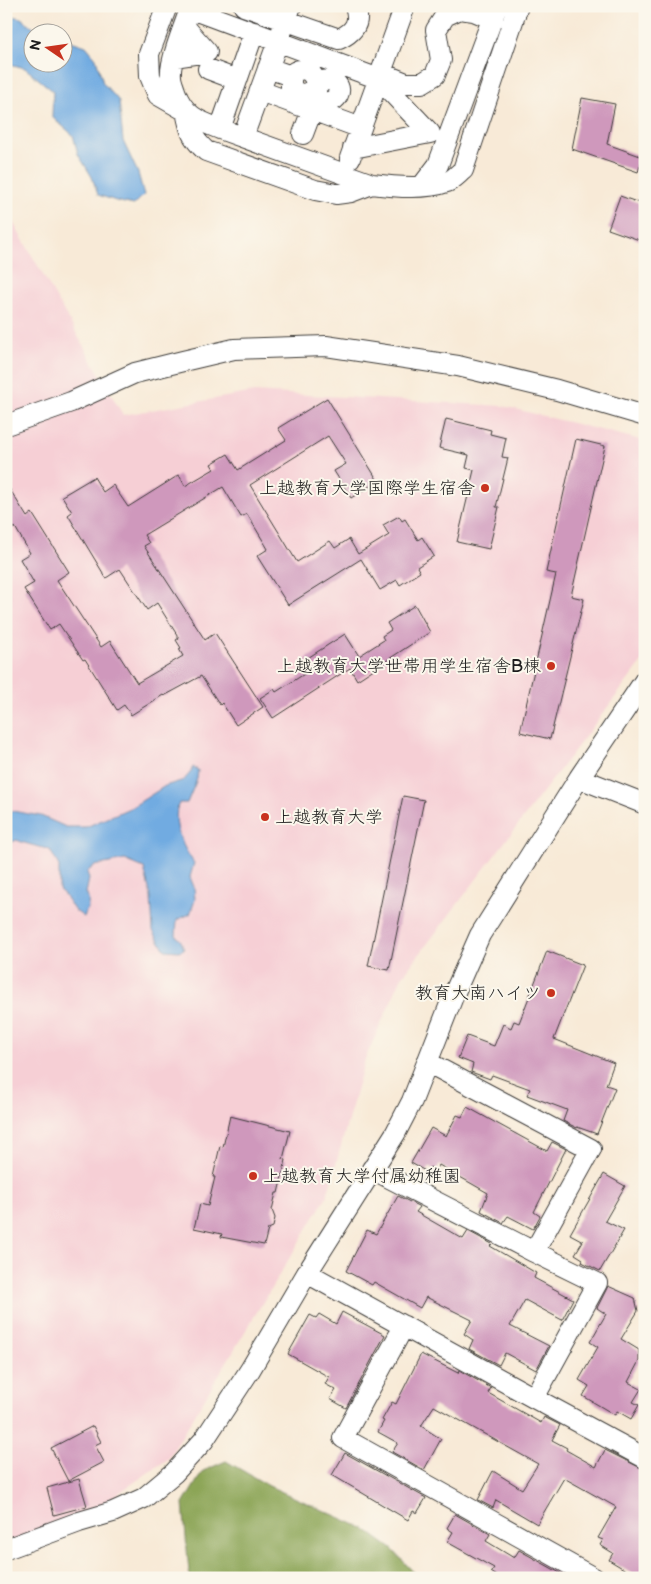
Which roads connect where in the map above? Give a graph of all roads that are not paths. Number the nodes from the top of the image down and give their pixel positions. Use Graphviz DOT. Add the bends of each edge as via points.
graph roads {
  1 [pos="167,6"];
  2 [pos="244,6"];
  3 [pos="355,6"];
  4 [pos="405,6"];
  5 [pos="518,6"];
  6 [pos="495,12"];
  7 [pos="189,14"];
  8 [pos="288,14"];
  9 [pos="254,32"];
  10 [pos="278,41"];
  11 [pos="174,57"];
  12 [pos="268,68"];
  13 [pos="208,69"];
  14 [pos="380,76"];
  15 [pos="237,80"];
  16 [pos="260,91"];
  17 [pos="369,105"];
  18 [pos="312,110"];
  19 [pos="186,111"];
  20 [pos="361,128"];
  21 [pos="220,129"];
  22 [pos="303,134"];
  23 [pos="243,137"];
  24 [pos="353,148"];
  25 [pos="344,174"];
  26 [pos="372,184"];
  27 [pos="422,186"];
  28 [pos="645,416"];
  29 [pos="6,425"];
  30 [pos="645,680"];
  31 [pos="579,778"];
  32 [pos="645,804"];
  33 [pos="428,1062"];
  34 [pos="372,1169"];
  35 [pos="534,1252"];
  36 [pos="307,1273"];
  37 [pos="404,1326"];
  38 [pos="534,1398"];
  39 [pos="645,1458"];
  40 [pos="6,1549"];
  41 [pos="594,1578"];
  1 -- 19 [label="street" via="149,54 150,76 158,95"];
  2 -- 8 [label="street"];
  3 -- 8 [label="street" via="358,14 356,26 339,39"];
  4 -- 14 [label="street"];
  5 -- 27 [label="street" via="463,170 449,182"];
  6 -- 14 [label="street" via="460,8 445,16 436,30 441,60 435,75 422,83 406,83"];
  6 -- 27 [label="street" via="438,165"];
  7 -- 9 [label="street"];
  7 -- 11 [label="street"];
  7 -- 11 [label="street" via="207,52"];
  8 -- 10 [label="street"];
  9 -- 10 [label="street"];
  9 -- 15 [label="street"];
  10 -- 12 [label="street"];
  10 -- 14 [label="street"];
  11 -- 19 [label="street" via="170,76 180,104"];
  12 -- 16 [label="street"];
  12 -- 17 [label="street" via="292,76 299,69 304,69 314,76 316,95 320,100 331,101 338,94"];
  13 -- 15 [label="street"];
  14 -- 17 [label="street"];
  14 -- 24 [label="street" via="430,133"];
  15 -- 21 [label="street"];
  16 -- 18 [label="street"];
  16 -- 23 [label="street"];
  17 -- 20 [label="street"];
  18 -- 20 [label="street"];
  18 -- 22 [label="street"];
  19 -- 21 [label="street" via="200,122"];
  19 -- 26 [label="street" via="194,140 206,151 315,190 336,194"];
  20 -- 24 [label="street"];
  21 -- 23 [label="street"];
  23 -- 25 [label="street"];
  24 -- 25 [label="street"];
  25 -- 26 [label="street"];
  26 -- 27 [label="street"];
  28 -- 29 [label="street" via="458,366 326,346 234,349 183,361 135,373 71,402"];
  30 -- 31 [label="street"];
  31 -- 32 [label="street"];
  31 -- 33 [label="street" via="480,935"];
  33 -- 34 [label="street" via="395,1134"];
  33 -- 35 [label="street" via="590,1149"];
  34 -- 35 [label="street"];
  34 -- 36 [label="street"];
  35 -- 38 [label="street" via="597,1283"];
  36 -- 37 [label="street"];
  36 -- 40 [label="street" via="204,1440 174,1473 144,1498"];
  37 -- 38 [label="street"];
  37 -- 41 [label="street" via="343,1438"];
  38 -- 39 [label="street"];
}
